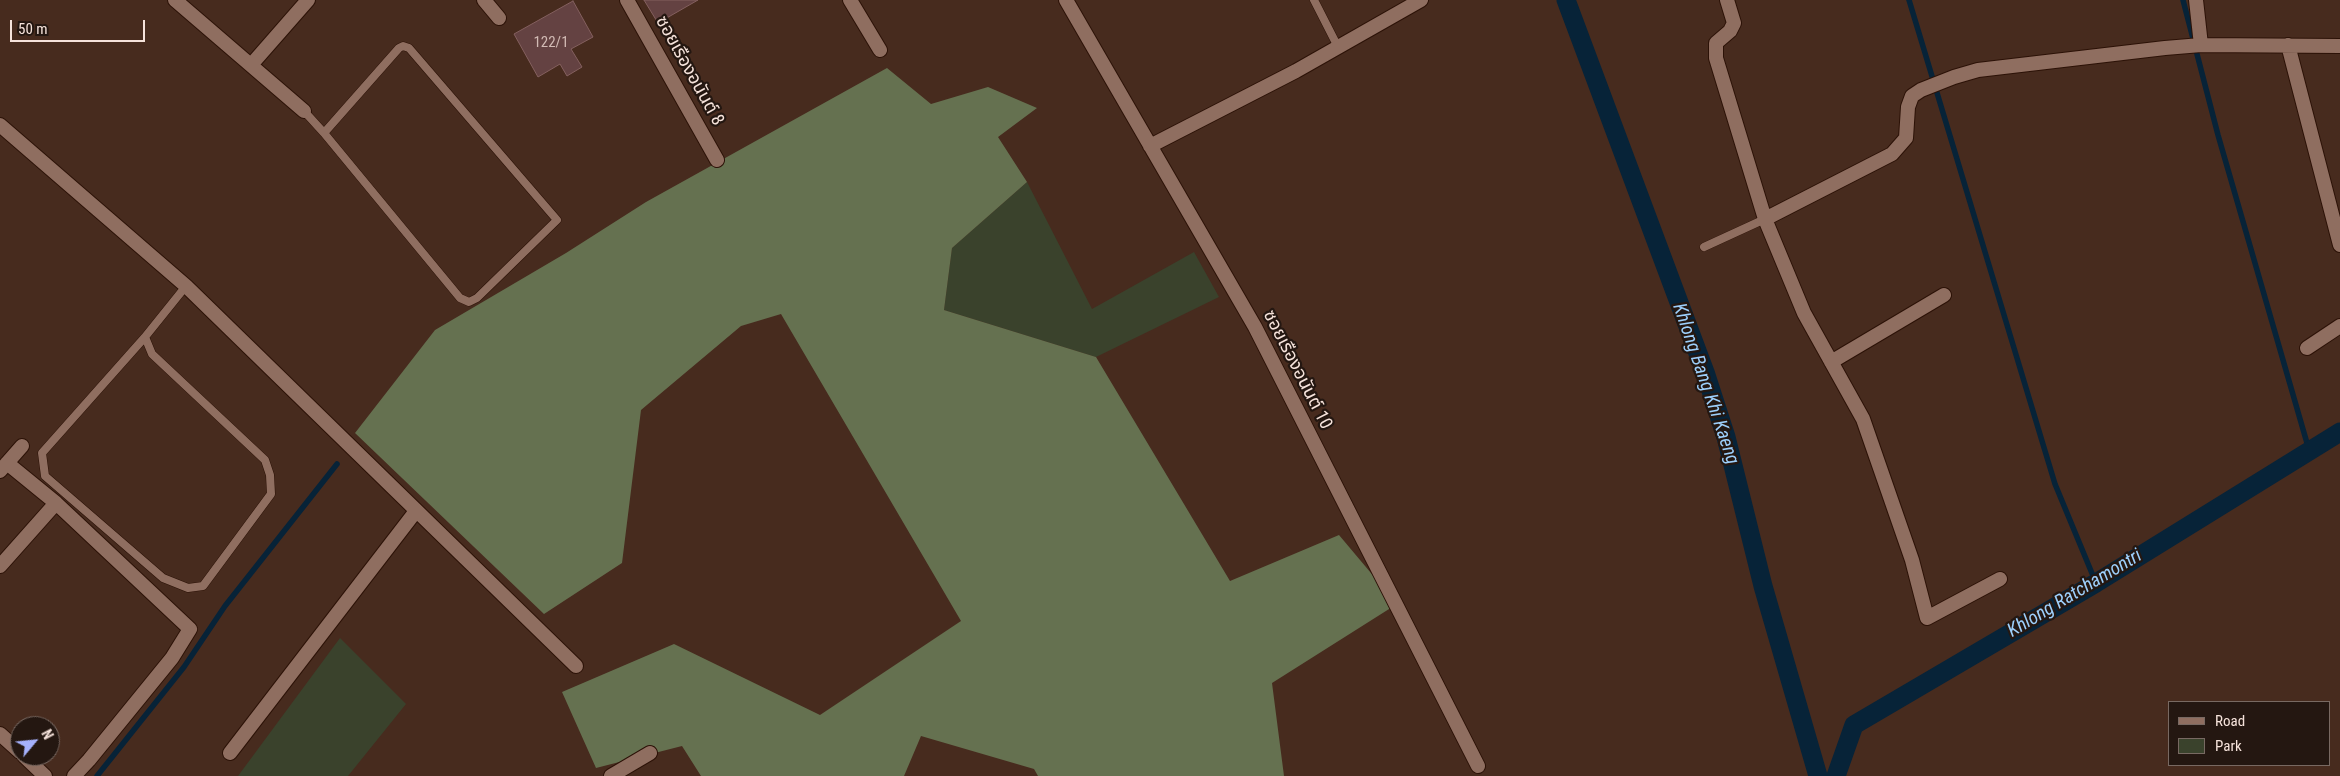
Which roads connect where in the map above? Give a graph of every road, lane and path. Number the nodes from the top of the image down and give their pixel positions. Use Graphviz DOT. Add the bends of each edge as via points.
graph roads {
  1 [pos="175,0"];
  2 [pos="308,0"];
  3 [pos="484,0"];
  4 [pos="627,0"];
  5 [pos="850,0"];
  6 [pos="1066,0"];
  7 [pos="1314,0"];
  8 [pos="1421,0"];
  9 [pos="1727,0"];
  10 [pos="2196,0"];
  11 [pos="499,18"];
  12 [pos="2200,45"];
  13 [pos="2288,45"];
  14 [pos="1338,46"];
  15 [pos="2340,46"];
  16 [pos="880,50"];
  17 [pos="251,65"];
  18 [pos="304,111"];
  19 [pos="0,125"];
  20 [pos="324,133"];
  21 [pos="1150,146"];
  22 [pos="717,160"];
  23 [pos="1765,218"];
  24 [pos="2340,245"];
  25 [pos="1704,247"];
  26 [pos="186,286"];
  27 [pos="1944,295"];
  28 [pos="2340,326"];
  29 [pos="145,337"];
  30 [pos="2307,348"];
  31 [pos="1831,362"];
  32 [pos="22,446"];
  33 [pos="3,467"];
  34 [pos="56,504"];
  35 [pos="416,511"];
  36 [pos="0,566"];
  37 [pos="2000,579"];
  38 [pos="576,666"];
  39 [pos="0,734"];
  40 [pos="10,743"];
  41 [pos="230,753"];
  42 [pos="650,753"];
  43 [pos="34,766"];
  44 [pos="1478,766"];
  45 [pos="45,776"];
  46 [pos="74,776"];
  47 [pos="611,776"];
  1 -- 17 [label="street"];
  2 -- 17 [label="street"];
  3 -- 11 [label="street"];
  4 -- 22 [label="street, ซอยเรืองอนันต์ 8"];
  5 -- 16 [label="street"];
  6 -- 21 [label="street, ซอยเรืองอนันต์ 10"];
  7 -- 14 [label="lane"];
  8 -- 14 [label="street"];
  9 -- 23 [label="street" via="1734,23 1716,43 1716,58"];
  10 -- 12 [label="street"];
  12 -- 13 [label="street"];
  12 -- 23 [label="street" via="1978,70 1921,90 1912,96 1908,107 1906,138 1892,154"];
  13 -- 15 [label="street"];
  13 -- 24 [label="street"];
  14 -- 21 [label="street"];
  17 -- 18 [label="street"];
  18 -- 20 [label="lane"];
  19 -- 26 [label="street"];
  20 -- 20 [label="lane" via="404,46 557,220 477,298 469,302 460,298"];
  21 -- 44 [label="street, ซอยเรืองอนันต์ 10" via="1254,327"];
  23 -- 25 [label="lane"];
  23 -- 31 [label="street" via="1804,313"];
  26 -- 29 [label="lane"];
  26 -- 35 [label="street"];
  27 -- 31 [label="street"];
  28 -- 30 [label="street"];
  29 -- 29 [label="lane" via="42,453 45,476 164,578 188,588 203,586 271,494 270,475 265,460 152,354"];
  31 -- 37 [label="street" via="1871,439 1912,560 1927,618"];
  32 -- 33 [label="street"];
  33 -- 34 [label="street"];
  34 -- 36 [label="street"];
  34 -- 46 [label="street" via="190,629 172,658"];
  35 -- 38 [label="street"];
  35 -- 41 [label="street"];
  39 -- 40 [label="street"];
  42 -- 47 [label="street"];
  43 -- 45 [label="street"];
}
